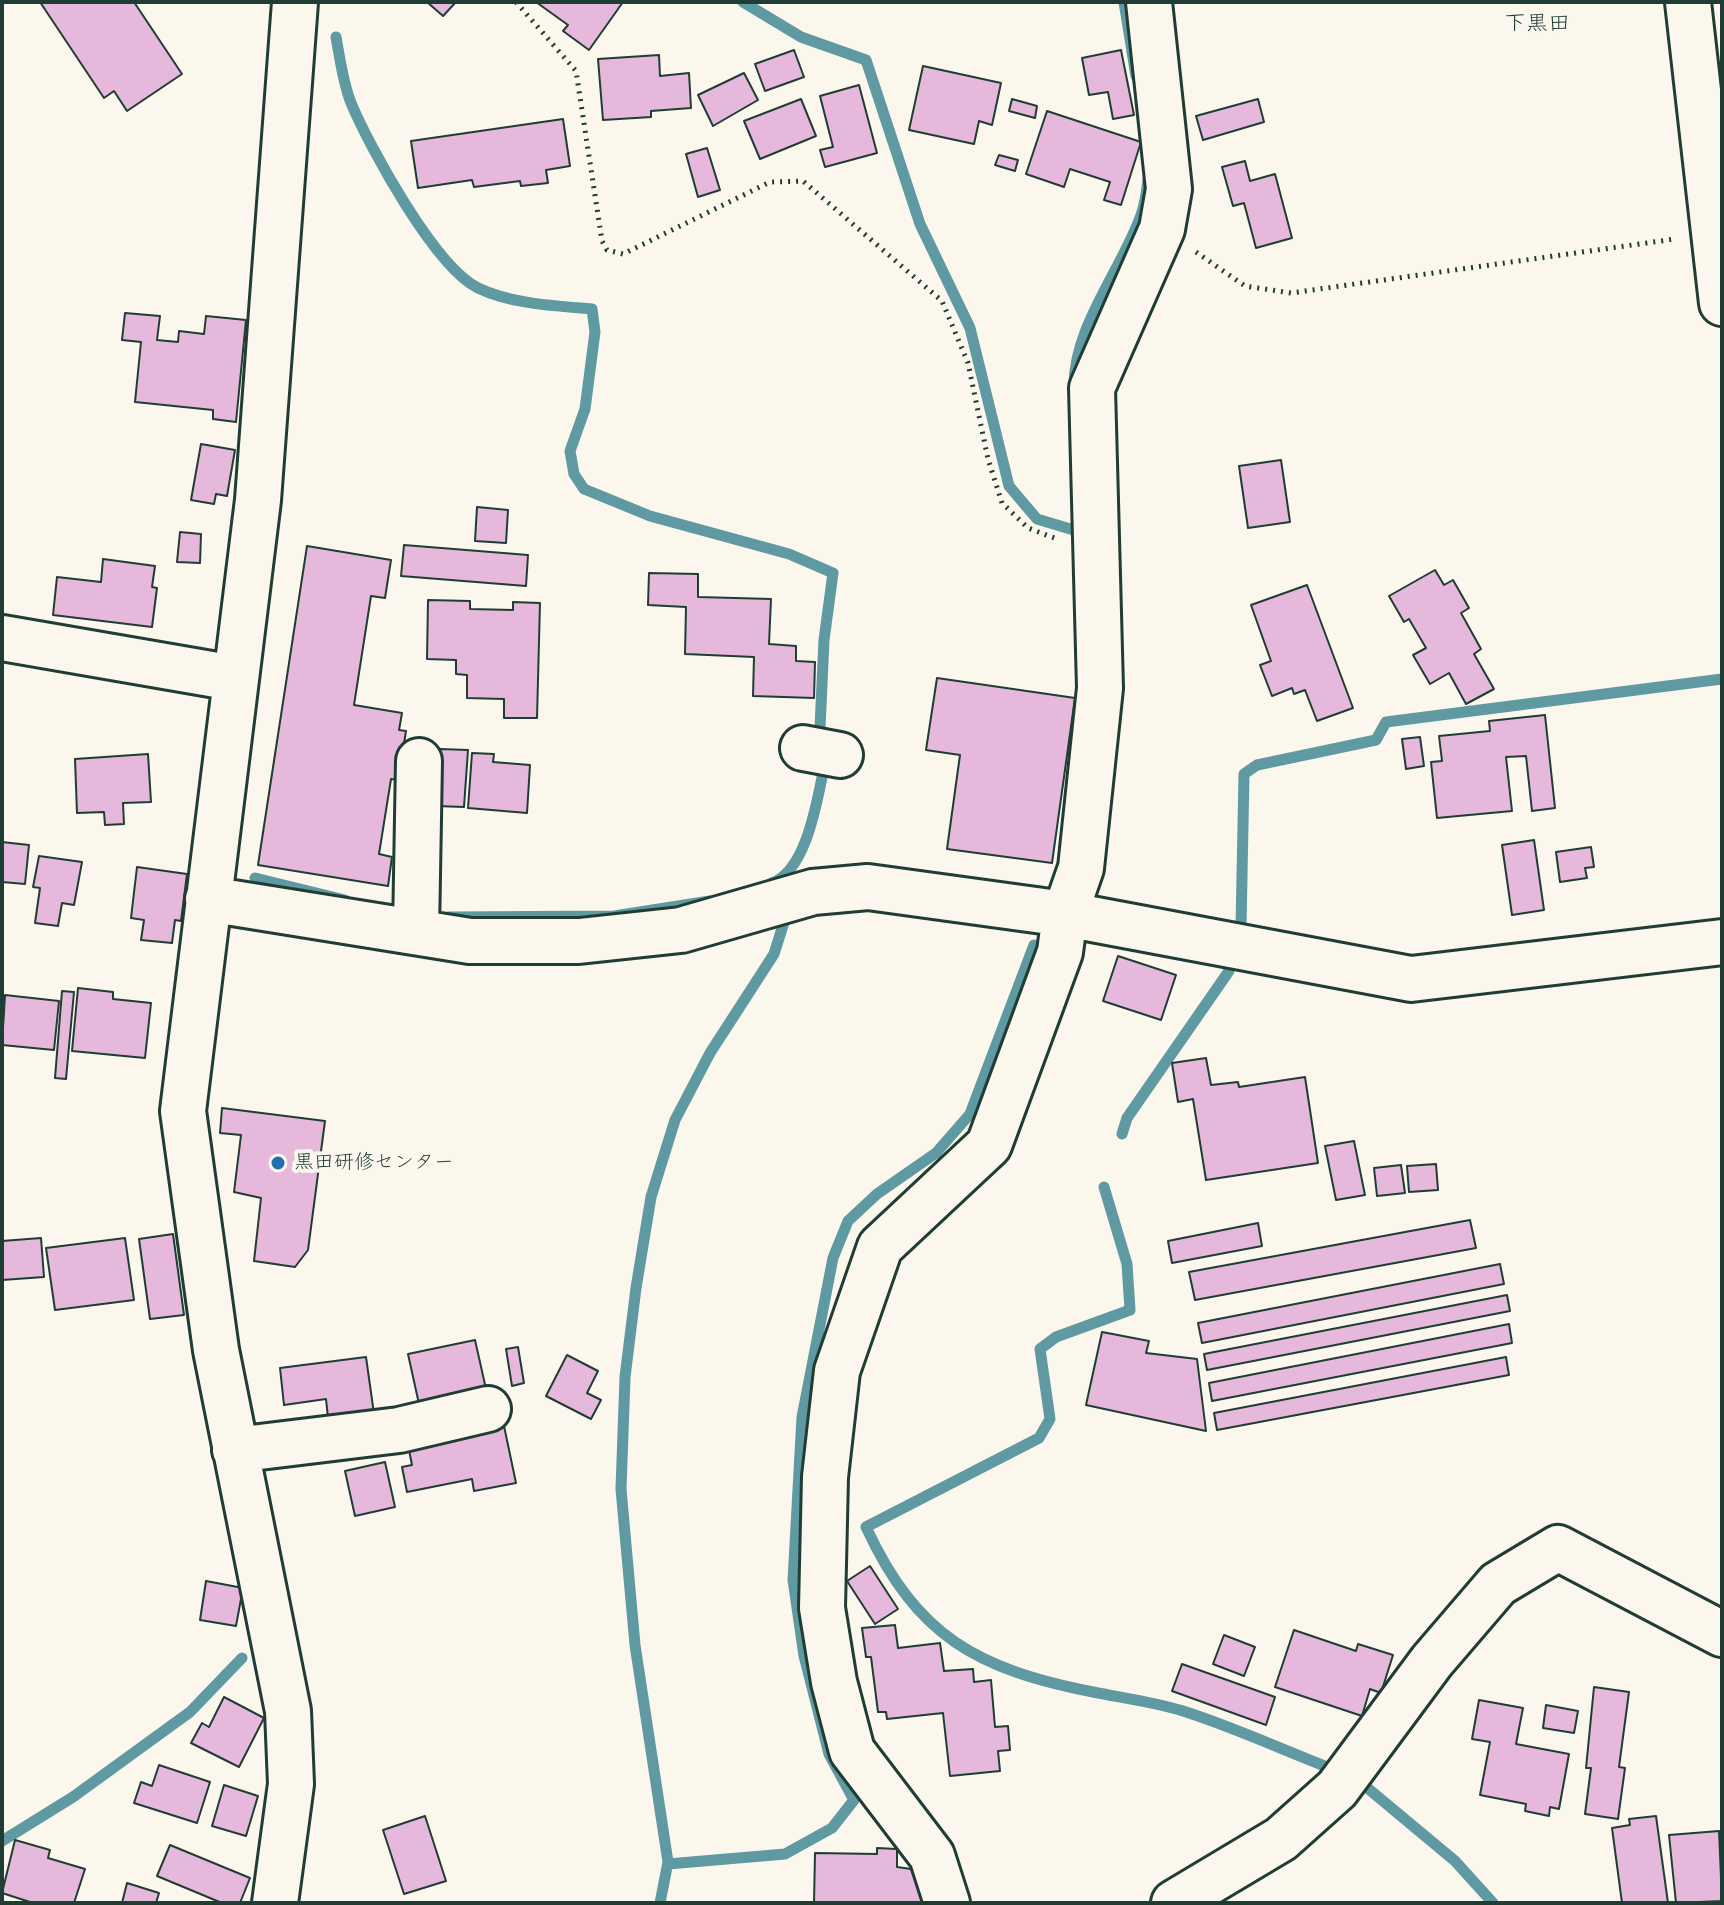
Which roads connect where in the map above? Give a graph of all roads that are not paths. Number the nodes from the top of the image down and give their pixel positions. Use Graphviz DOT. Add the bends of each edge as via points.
graph roads {
  1 [pos="295,2"];
  2 [pos="1149,2"];
  3 [pos="1700,15"];
  4 [pos="1722,303"];
  5 [pos="2,638"];
  6 [pos="234,678"];
  7 [pos="419,761"];
  8 [pos="208,899"];
  9 [pos="1065,914"];
  10 [pos="416,932"];
  11 [pos="1722,942"];
  12 [pos="488,1409"];
  13 [pos="235,1450"];
  14 [pos="1722,1634"];
  15 [pos="275,1903"];
  16 [pos="947,1903"];
  17 [pos="1174,1903"];
  1 -- 6 [label="street" via="258,500"];
  2 -- 9 [label="street" via="1169,189 1162,229 1092,388 1100,688 1081,868"];
  3 -- 4 [label="street"];
  5 -- 6 [label="street"];
  6 -- 8 [label="street"];
  7 -- 10 [label="street"];
  8 -- 10 [label="street"];
  8 -- 13 [label="street" via="183,1111 211,1320"];
  9 -- 10 [label="street" via="868,887 813,892 681,930 579,941 470,941"];
  9 -- 11 [label="street" via="1411,979"];
  9 -- 16 [label="street" via="1060,952 989,1145 880,1247 835,1386 825,1477 822,1608 834,1682 852,1751 932,1856"];
  12 -- 13 [label="street" via="399,1430"];
  13 -- 15 [label="street" via="288,1711 291,1784"];
  14 -- 17 [label="street" via="1558,1548 1498,1584 1432,1661 1337,1789 1281,1839"];
}
